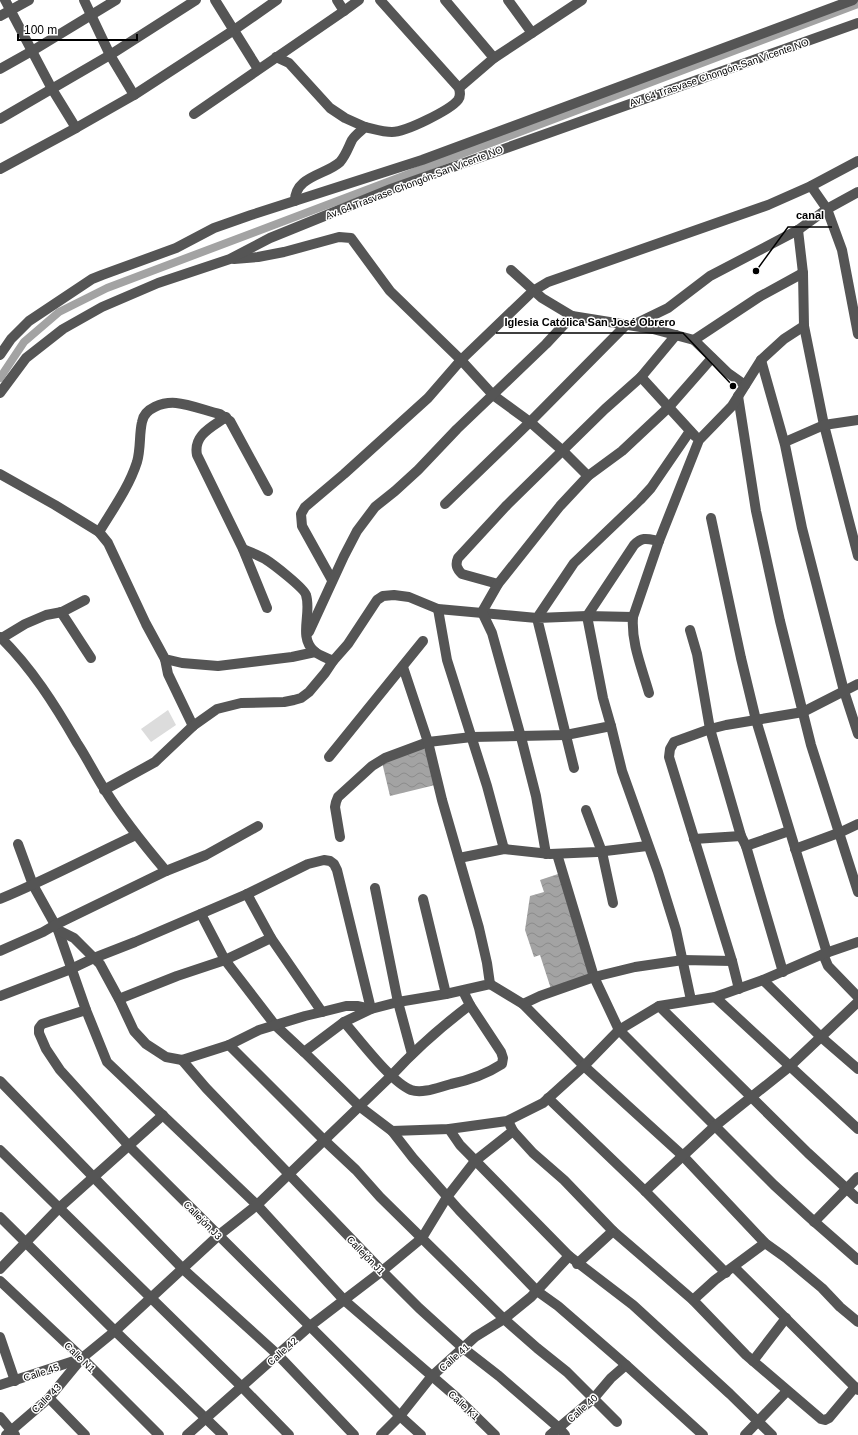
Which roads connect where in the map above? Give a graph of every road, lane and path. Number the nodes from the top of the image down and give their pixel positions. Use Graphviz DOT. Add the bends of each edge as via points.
graph roads {
  1 [pos="5,0"];
  2 [pos="29,0"];
  3 [pos="84,0"];
  4 [pos="116,0"];
  5 [pos="196,0"];
  6 [pos="215,0"];
  7 [pos="277,0"];
  8 [pos="337,0"];
  9 [pos="358,0"];
  10 [pos="380,0"];
  11 [pos="445,0"];
  12 [pos="508,0"];
  13 [pos="582,0"];
  14 [pos="853,0"];
  15 [pos="570,3"];
  16 [pos="11,10"];
  17 [pos="344,11"];
  18 [pos="0,16"];
  19 [pos="92,16"];
  20 [pos="858,23"];
  21 [pos="234,30"];
  22 [pos="532,33"];
  23 [pos="32,51"];
  24 [pos="110,55"];
  25 [pos="276,57"];
  26 [pos="494,58"];
  27 [pos="0,69"];
  28 [pos="258,69"];
  29 [pos="459,88"];
  30 [pos="52,90"];
  31 [pos="134,95"];
  32 [pos="194,114"];
  33 [pos="0,119"];
  34 [pos="365,126"];
  35 [pos="76,128"];
  36 [pos="858,161"];
  37 [pos="0,169"];
  38 [pos="810,186"];
  39 [pos="858,192"];
  40 [pos="295,201"];
  41 [pos="827,209"];
  42 [pos="798,230"];
  43 [pos="230,259"];
  44 [pos="511,270"];
  45 [pos="803,273"];
  46 [pos="533,291"];
  47 [pos="572,316"];
  48 [pos="630,325"];
  49 [pos="804,326"];
  50 [pos="858,334"];
  51 [pos="676,335"];
  52 [pos="694,340"];
  53 [pos="0,355"];
  54 [pos="712,358"];
  55 [pos="461,360"];
  56 [pos="761,360"];
  57 [pos="641,377"];
  58 [pos="745,386"];
  59 [pos="0,392"];
  60 [pos="493,395"];
  61 [pos="738,396"];
  62 [pos="669,407"];
  63 [pos="226,417"];
  64 [pos="858,420"];
  65 [pos="530,422"];
  66 [pos="824,425"];
  67 [pos="690,431"];
  68 [pos="699,440"];
  69 [pos="785,442"];
  70 [pos="563,451"];
  71 [pos="0,474"];
  72 [pos="588,476"];
  73 [pos="268,491"];
  74 [pos="445,504"];
  75 [pos="712,518"];
  76 [pos="99,532"];
  77 [pos="659,541"];
  78 [pos="243,549"];
  79 [pos="858,556"];
  80 [pos="332,580"];
  81 [pos="498,584"];
  82 [pos="85,600"];
  83 [pos="267,608"];
  84 [pos="438,609"];
  85 [pos="60,612"];
  86 [pos="482,612"];
  87 [pos="587,616"];
  88 [pos="633,617"];
  89 [pos="537,618"];
  90 [pos="690,630"];
  91 [pos="1,637"];
  92 [pos="306,638"];
  93 [pos="423,641"];
  94 [pos="315,652"];
  95 [pos="91,658"];
  96 [pos="165,659"];
  97 [pos="333,661"];
  98 [pos="403,667"];
  99 [pos="858,684"];
  100 [pos="844,691"];
  101 [pos="649,693"];
  102 [pos="803,712"];
  103 [pos="756,720"];
  104 [pos="193,726"];
  105 [pos="611,726"];
  106 [pos="710,729"];
  107 [pos="858,734"];
  108 [pos="566,735"];
  109 [pos="472,737"];
  110 [pos="521,737"];
  111 [pos="428,742"];
  112 [pos="329,757"];
  113 [pos="574,768"];
  114 [pos="104,790"];
  115 [pos="586,810"];
  116 [pos="858,824"];
  117 [pos="258,826"];
  118 [pos="789,831"];
  119 [pos="838,833"];
  120 [pos="136,835"];
  121 [pos="741,836"];
  122 [pos="340,837"];
  123 [pos="694,839"];
  124 [pos="18,844"];
  125 [pos="647,846"];
  126 [pos="746,846"];
  127 [pos="504,849"];
  128 [pos="795,849"];
  129 [pos="602,852"];
  130 [pos="546,854"];
  131 [pos="557,854"];
  132 [pos="459,858"];
  133 [pos="166,871"];
  134 [pos="33,885"];
  135 [pos="375,888"];
  136 [pos="858,892"];
  137 [pos="247,894"];
  138 [pos="0,899"];
  139 [pos="423,899"];
  140 [pos="613,903"];
  141 [pos="201,914"];
  142 [pos="56,928"];
  143 [pos="271,938"];
  144 [pos="858,942"];
  145 [pos="0,951"];
  146 [pos="825,954"];
  147 [pos="94,958"];
  148 [pos="225,960"];
  149 [pos="683,960"];
  150 [pos="732,961"];
  151 [pos="70,969"];
  152 [pos="783,972"];
  153 [pos="594,977"];
  154 [pos="763,980"];
  155 [pos="490,984"];
  156 [pos="739,989"];
  157 [pos="463,991"];
  158 [pos="446,994"];
  159 [pos="0,996"];
  160 [pos="715,997"];
  161 [pos="858,997"];
  162 [pos="119,999"];
  163 [pos="691,1000"];
  164 [pos="398,1002"];
  165 [pos="858,1002"];
  166 [pos="523,1004"];
  167 [pos="470,1005"];
  168 [pos="659,1006"];
  169 [pos="371,1009"];
  170 [pos="86,1010"];
  171 [pos="322,1012"];
  172 [pos="344,1022"];
  173 [pos="275,1025"];
  174 [pos="619,1030"];
  175 [pos="821,1037"];
  176 [pos="229,1045"];
  177 [pos="304,1052"];
  178 [pos="412,1054"];
  179 [pos="182,1060"];
  180 [pos="584,1066"];
  181 [pos="789,1067"];
  182 [pos="858,1069"];
  183 [pos="391,1076"];
  184 [pos="0,1081"];
  185 [pos="752,1097"];
  186 [pos="548,1098"];
  187 [pos="359,1106"];
  188 [pos="163,1116"];
  189 [pos="507,1122"];
  190 [pos="715,1126"];
  191 [pos="449,1129"];
  192 [pos="858,1129"];
  193 [pos="514,1130"];
  194 [pos="392,1131"];
  195 [pos="324,1140"];
  196 [pos="129,1146"];
  197 [pos="0,1150"];
  198 [pos="683,1156"];
  199 [pos="475,1161"];
  200 [pos="288,1173"];
  201 [pos="95,1177"];
  202 [pos="858,1177"];
  203 [pos="847,1190"];
  204 [pos="645,1191"];
  205 [pos="447,1196"];
  206 [pos="858,1199"];
  207 [pos="257,1205"];
  208 [pos="59,1208"];
  209 [pos="0,1217"];
  210 [pos="814,1222"];
  211 [pos="613,1231"];
  212 [pos="219,1236"];
  213 [pos="422,1238"];
  214 [pos="26,1243"];
  215 [pos="765,1243"];
  216 [pos="569,1256"];
  217 [pos="858,1260"];
  218 [pos="577,1264"];
  219 [pos="0,1269"];
  220 [pos="183,1269"];
  221 [pos="730,1270"];
  222 [pos="382,1271"];
  223 [pos="0,1281"];
  224 [pos="537,1291"];
  225 [pos="151,1297"];
  226 [pos="344,1300"];
  227 [pos="693,1300"];
  228 [pos="786,1318"];
  229 [pos="504,1319"];
  230 [pos="858,1322"];
  231 [pos="310,1326"];
  232 [pos="115,1331"];
  233 [pos="0,1337"];
  234 [pos="464,1348"];
  235 [pos="278,1355"];
  236 [pos="82,1358"];
  237 [pos="753,1361"];
  238 [pos="626,1365"];
  239 [pos="432,1377"];
  240 [pos="15,1381"];
  241 [pos="0,1385"];
  242 [pos="242,1387"];
  243 [pos="857,1388"];
  244 [pos="787,1391"];
  245 [pos="49,1398"];
  246 [pos="594,1398"];
  247 [pos="400,1416"];
  248 [pos="0,1417"];
  249 [pos="206,1418"];
  250 [pos="757,1421"];
  251 [pos="617,1422"];
  252 [pos="562,1432"];
  253 [pos="11,1434"];
  254 [pos="85,1435"];
  255 [pos="158,1435"];
  256 [pos="187,1435"];
  257 [pos="223,1435"];
  258 [pos="288,1435"];
  259 [pos="354,1435"];
  260 [pos="382,1435"];
  261 [pos="421,1435"];
  262 [pos="496,1435"];
  263 [pos="550,1435"];
  264 [pos="703,1435"];
  265 [pos="745,1435"];
  266 [pos="772,1435"];
  1 -- 16 [label="street"];
  2 -- 16 [label="street"];
  3 -- 19 [label="street"];
  4 -- 19 [label="street"];
  5 -- 24 [label="street"];
  6 -- 21 [label="street"];
  7 -- 21 [label="street"];
  8 -- 17 [label="street"];
  9 -- 17 [label="street"];
  10 -- 29 [label="street"];
  11 -- 26 [label="street"];
  12 -- 22 [label="street"];
  13 -- 15 [label="street"];
  14 -- 40 [label="street" via="422,160"];
  15 -- 22 [label="street"];
  16 -- 18 [label="street"];
  16 -- 23 [label="street"];
  17 -- 25 [label="street"];
  19 -- 23 [label="street"];
  19 -- 24 [label="street"];
  20 -- 43 [label="street, Av. 64 Trasvase Chongón-San Vicente NO" via="391,189 270,238"];
  21 -- 28 [label="street"];
  21 -- 31 [label="street"];
  22 -- 26 [label="street"];
  23 -- 27 [label="street"];
  23 -- 30 [label="street"];
  24 -- 30 [label="street"];
  24 -- 31 [label="street"];
  25 -- 28 [label="street"];
  25 -- 34 [label="street" via="289,63 330,108 345,118"];
  26 -- 29 [label="street"];
  28 -- 32 [label="street"];
  29 -- 34 [label="street" via="458,100 414,127 392,132"];
  30 -- 33 [label="street"];
  30 -- 35 [label="street"];
  31 -- 35 [label="street"];
  34 -- 40 [label="street" via="353,139 345,156 338,163 302,184"];
  35 -- 37 [label="street"];
  36 -- 38 [label="street"];
  38 -- 41 [label="street"];
  38 -- 46 [label="street" via="768,205 548,282"];
  39 -- 41 [label="street"];
  40 -- 53 [label="street" via="214,228 176,248 92,279 29,321 11,339"];
  41 -- 42 [label="street"];
  41 -- 50 [label="street" via="842,250"];
  42 -- 45 [label="street"];
  42 -- 48 [label="street" via="710,276 668,308"];
  43 -- 55 [label="street" via="284,252 338,237 351,238 390,291"];
  43 -- 59 [label="street, Av. 64 Trasvase Chongón-San Vicente NO" via="158,283 102,307 63,329 26,358"];
  44 -- 46 [label="street"];
  45 -- 49 [label="street"];
  45 -- 52 [label="street" via="760,297"];
  46 -- 47 [label="street"];
  46 -- 55 [label="street"];
  47 -- 48 [label="street"];
  47 -- 60 [label="street"];
  48 -- 51 [label="street"];
  48 -- 65 [label="street"];
  49 -- 56 [label="street" via="784,339"];
  49 -- 66 [label="street"];
  51 -- 52 [label="street"];
  51 -- 57 [label="street"];
  52 -- 54 [label="street"];
  54 -- 58 [label="street"];
  54 -- 62 [label="street"];
  55 -- 60 [label="street"];
  55 -- 80 [label="street" via="422,403 305,506 301,514 302,526"];
  56 -- 58 [label="street"];
  56 -- 69 [label="street"];
  57 -- 62 [label="street"];
  57 -- 70 [label="street" via="604,409"];
  58 -- 61 [label="street"];
  60 -- 65 [label="street"];
  60 -- 80 [label="street" via="418,470 374,507 357,531"];
  61 -- 68 [label="street" via="732,406"];
  61 -- 102 [label="street" via="756,511"];
  62 -- 67 [label="street"];
  62 -- 72 [label="street" via="622,451"];
  63 -- 73 [label="street"];
  63 -- 76 [label="street" via="176,403 150,409 142,421 137,462 127,486"];
  63 -- 78 [label="street" via="202,435 196,443 196,449"];
  64 -- 66 [label="street"];
  65 -- 70 [label="street"];
  65 -- 74 [label="street"];
  66 -- 69 [label="street"];
  66 -- 79 [label="street"];
  67 -- 68 [label="street"];
  67 -- 89 [label="street" via="651,488 574,563"];
  68 -- 77 [label="street"];
  69 -- 100 [label="street" via="802,528"];
  70 -- 72 [label="street"];
  70 -- 81 [label="street" via="507,505 458,558 456,566 462,574"];
  71 -- 76 [label="street"];
  72 -- 81 [label="street" via="560,506"];
  75 -- 103 [label="street"];
  76 -- 96 [label="street" via="108,543"];
  77 -- 87 [label="street" via="645,538 634,545"];
  77 -- 88 [label="street"];
  78 -- 83 [label="street"];
  78 -- 92 [label="street" via="264,558 306,594"];
  80 -- 92 [label="street"];
  81 -- 86 [label="street"];
  82 -- 85 [label="street"];
  84 -- 86 [label="street"];
  84 -- 97 [label="street" via="409,597 383,596 377,600 348,644"];
  84 -- 109 [label="street" via="447,660"];
  85 -- 91 [label="street" via="46,615"];
  85 -- 95 [label="street"];
  86 -- 89 [label="street"];
  86 -- 110 [label="street" via="492,633"];
  87 -- 88 [label="street"];
  87 -- 89 [label="street"];
  87 -- 105 [label="street"];
  88 -- 101 [label="street" via="634,643"];
  89 -- 108 [label="street"];
  90 -- 106 [label="street" via="697,654"];
  91 -- 114 [label="street" via="31,671"];
  92 -- 94 [label="street"];
  93 -- 98 [label="street"];
  94 -- 96 [label="street" via="218,666"];
  94 -- 97 [label="street"];
  96 -- 104 [label="street" via="168,674"];
  97 -- 104 [label="street" via="309,692 301,698 284,702 241,703 218,709"];
  98 -- 111 [label="street"];
  98 -- 112 [label="street"];
  99 -- 100 [label="street"];
  100 -- 102 [label="street"];
  100 -- 107 [label="street"];
  102 -- 103 [label="street"];
  102 -- 119 [label="street" via="810,745"];
  103 -- 106 [label="street"];
  103 -- 118 [label="street"];
  104 -- 114 [label="street" via="155,762"];
  105 -- 108 [label="street"];
  105 -- 125 [label="street" via="622,771"];
  106 -- 121 [label="street"];
  106 -- 123 [label="street" via="674,742 670,749 669,757"];
  108 -- 110 [label="street"];
  108 -- 113 [label="street"];
  109 -- 110 [label="street"];
  109 -- 111 [label="street"];
  109 -- 127 [label="street"];
  110 -- 130 [label="street" via="536,796"];
  111 -- 122 [label="street" via="385,758 372,766 338,797 335,806"];
  111 -- 132 [label="street"];
  114 -- 120 [label="street"];
  115 -- 129 [label="street"];
  116 -- 119 [label="street"];
  117 -- 133 [label="street" via="206,855"];
  118 -- 126 [label="street"];
  118 -- 128 [label="street"];
  119 -- 128 [label="street"];
  119 -- 136 [label="street"];
  120 -- 133 [label="street"];
  120 -- 134 [label="street"];
  121 -- 123 [label="street"];
  121 -- 126 [label="street"];
  123 -- 150 [label="street"];
  124 -- 134 [label="street, Calle K1"];
  125 -- 129 [label="street"];
  125 -- 149 [label="street" via="658,872"];
  126 -- 152 [label="street"];
  127 -- 130 [label="street"];
  127 -- 132 [label="street"];
  128 -- 146 [label="street"];
  129 -- 131 [label="street"];
  129 -- 140 [label="street"];
  130 -- 131 [label="street"];
  131 -- 153 [label="street"];
  132 -- 155 [label="street" via="479,928"];
  133 -- 142 [label="street"];
  134 -- 138 [label="street"];
  134 -- 142 [label="street, Calle K1"];
  135 -- 164 [label="street"];
  137 -- 141 [label="street"];
  137 -- 143 [label="street"];
  137 -- 169 [label="street" via="308,864 324,860 334,864"];
  139 -- 158 [label="street"];
  141 -- 147 [label="street"];
  141 -- 148 [label="street"];
  142 -- 145 [label="street"];
  142 -- 147 [label="street" via="74,938"];
  142 -- 151 [label="street, Calle K1"];
  143 -- 148 [label="street"];
  143 -- 171 [label="street"];
  144 -- 146 [label="street"];
  146 -- 152 [label="street"];
  146 -- 161 [label="street" via="828,966"];
  147 -- 151 [label="street"];
  147 -- 162 [label="street"];
  148 -- 162 [label="street"];
  148 -- 173 [label="street"];
  149 -- 150 [label="street"];
  149 -- 153 [label="street" via="635,967"];
  149 -- 163 [label="street"];
  150 -- 156 [label="street"];
  151 -- 159 [label="street"];
  151 -- 170 [label="street, Calle K1"];
  152 -- 154 [label="street"];
  153 -- 166 [label="street"];
  153 -- 174 [label="street"];
  154 -- 156 [label="street"];
  154 -- 175 [label="street"];
  155 -- 157 [label="street"];
  155 -- 166 [label="street"];
  156 -- 160 [label="street"];
  157 -- 158 [label="street"];
  157 -- 167 [label="street"];
  158 -- 164 [label="street"];
  160 -- 163 [label="street"];
  160 -- 181 [label="street"];
  162 -- 179 [label="street" via="134,1031 146,1044 166,1057"];
  163 -- 168 [label="street"];
  164 -- 169 [label="street"];
  164 -- 178 [label="street"];
  165 -- 175 [label="street"];
  166 -- 180 [label="street"];
  167 -- 178 [label="street"];
  167 -- 183 [label="street" via="501,1052 502,1064 469,1080 420,1091 411,1090"];
  168 -- 174 [label="street"];
  168 -- 185 [label="street"];
  169 -- 171 [label="street" via="346,1006"];
  169 -- 172 [label="street"];
  170 -- 188 [label="street, Calle K1" via="107,1062"];
  170 -- 196 [label="street, Callejón J3" via="42,1024 39,1033 60,1070"];
  171 -- 173 [label="street"];
  172 -- 177 [label="street"];
  172 -- 183 [label="street"];
  173 -- 176 [label="street"];
  173 -- 177 [label="street"];
  174 -- 180 [label="street"];
  174 -- 190 [label="street"];
  175 -- 181 [label="street"];
  175 -- 182 [label="street"];
  176 -- 179 [label="street"];
  176 -- 195 [label="street"];
  177 -- 187 [label="street"];
  178 -- 183 [label="street"];
  179 -- 200 [label="street, Callejón J1"];
  180 -- 186 [label="street"];
  180 -- 198 [label="street"];
  181 -- 185 [label="street"];
  181 -- 192 [label="street"];
  183 -- 187 [label="street"];
  184 -- 201 [label="street"];
  185 -- 190 [label="street"];
  185 -- 203 [label="street"];
  186 -- 189 [label="street"];
  186 -- 204 [label="street"];
  187 -- 194 [label="street"];
  187 -- 195 [label="street"];
  188 -- 196 [label="street"];
  188 -- 207 [label="street, Calle K1"];
  189 -- 191 [label="street"];
  189 -- 193 [label="street"];
  190 -- 198 [label="street"];
  190 -- 210 [label="street"];
  191 -- 194 [label="street"];
  191 -- 199 [label="street"];
  193 -- 199 [label="street, Calle 42"];
  193 -- 211 [label="street" via="533,1153 564,1180"];
  194 -- 205 [label="street"];
  195 -- 200 [label="street"];
  195 -- 213 [label="street"];
  196 -- 201 [label="street"];
  196 -- 212 [label="street, Callejón J3"];
  197 -- 208 [label="street"];
  198 -- 204 [label="street"];
  198 -- 215 [label="street"];
  199 -- 205 [label="street, Calle 42"];
  199 -- 216 [label="street"];
  200 -- 207 [label="street"];
  200 -- 222 [label="street, Callejón J1"];
  201 -- 208 [label="street"];
  201 -- 220 [label="street"];
  202 -- 203 [label="street"];
  203 -- 206 [label="street"];
  203 -- 210 [label="street"];
  204 -- 221 [label="street"];
  205 -- 213 [label="street, Calle 42"];
  205 -- 224 [label="street"];
  207 -- 212 [label="street"];
  207 -- 226 [label="street, Calle K1"];
  208 -- 214 [label="street"];
  208 -- 225 [label="street"];
  209 -- 214 [label="street"];
  210 -- 217 [label="street"];
  211 -- 218 [label="street"];
  211 -- 227 [label="street"];
  212 -- 220 [label="street"];
  212 -- 231 [label="street, Callejón J3"];
  213 -- 222 [label="street, Calle 42"];
  213 -- 229 [label="street"];
  214 -- 219 [label="street"];
  214 -- 232 [label="street"];
  215 -- 221 [label="street"];
  215 -- 230 [label="street" via="822,1288"];
  216 -- 218 [label="street"];
  216 -- 224 [label="street, Calle 41"];
  218 -- 250 [label="street" via="633,1306"];
  220 -- 225 [label="street"];
  220 -- 235 [label="street"];
  221 -- 227 [label="street"];
  221 -- 228 [label="street"];
  222 -- 226 [label="street, Calle 42"];
  222 -- 234 [label="street, Callejón J1"];
  223 -- 236 [label="street, Calle N1"];
  224 -- 229 [label="street, Calle 41"];
  224 -- 238 [label="street"];
  225 -- 232 [label="street"];
  225 -- 242 [label="street"];
  226 -- 231 [label="street, Calle 42"];
  226 -- 239 [label="street, Calle K1"];
  227 -- 237 [label="street"];
  228 -- 237 [label="street"];
  228 -- 243 [label="street"];
  229 -- 234 [label="street, Calle 41"];
  229 -- 246 [label="street"];
  231 -- 235 [label="street, Calle 42"];
  231 -- 247 [label="street, Callejón J3"];
  232 -- 236 [label="street"];
  232 -- 249 [label="street"];
  233 -- 240 [label="street"];
  234 -- 239 [label="street, Calle 41"];
  234 -- 252 [label="street, Callejón J1"];
  235 -- 242 [label="street, Calle 42"];
  235 -- 259 [label="street"];
  236 -- 240 [label="street, Calle 45"];
  236 -- 245 [label="street, Calle 43"];
  236 -- 255 [label="street, Calle N1"];
  237 -- 244 [label="street"];
  238 -- 246 [label="street, Calle 40"];
  238 -- 264 [label="street"];
  239 -- 247 [label="street, Calle 41"];
  239 -- 262 [label="street, Calle K1"];
  240 -- 241 [label="street, Calle 45"];
  242 -- 249 [label="street, Calle 42"];
  242 -- 258 [label="street"];
  243 -- 244 [label="street" via="825,1420"];
  244 -- 250 [label="street"];
  245 -- 253 [label="street, Calle 43"];
  245 -- 254 [label="street"];
  246 -- 251 [label="street"];
  246 -- 252 [label="street, Calle 40"];
  247 -- 260 [label="street, Calle 41"];
  247 -- 261 [label="street, Callejón J3"];
  248 -- 253 [label="street"];
  249 -- 256 [label="street, Calle 42"];
  249 -- 257 [label="street"];
  250 -- 265 [label="street"];
  250 -- 266 [label="street"];
  252 -- 263 [label="street, Calle 40"];
}
